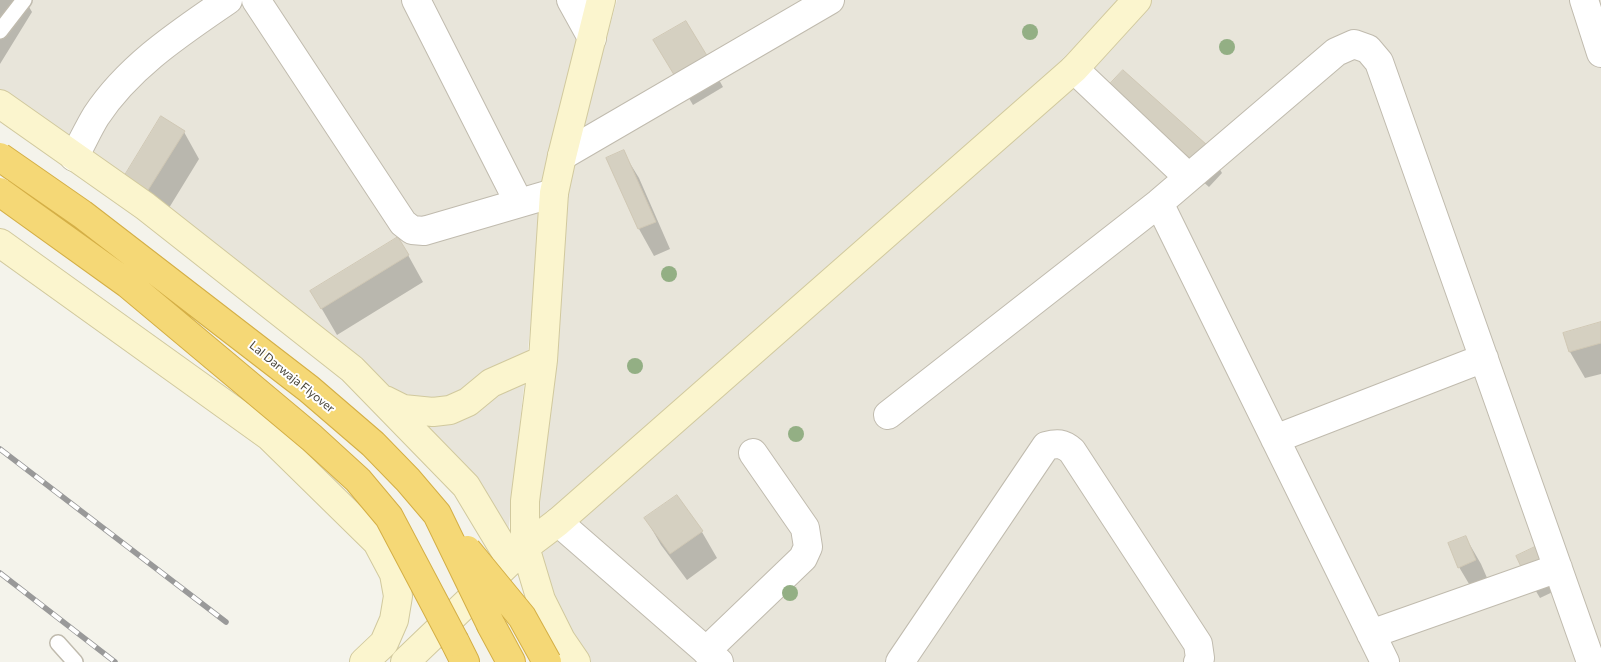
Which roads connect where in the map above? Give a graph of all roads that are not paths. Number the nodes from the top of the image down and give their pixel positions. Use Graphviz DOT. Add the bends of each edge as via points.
graph roads {
  1 [pos="24,0"];
  2 [pos="228,0"];
  3 [pos="256,0"];
  4 [pos="416,0"];
  5 [pos="571,0"];
  6 [pos="601,0"];
  7 [pos="830,0"];
  8 [pos="1137,0"];
  9 [pos="1584,0"];
  10 [pos="0,31"];
  11 [pos="592,38"];
  12 [pos="1601,53"];
  13 [pos="1074,70"];
  14 [pos="0,104"];
  15 [pos="562,156"];
  16 [pos="0,157"];
  17 [pos="74,157"];
  18 [pos="1188,177"];
  19 [pos="0,192"];
  20 [pos="554,193"];
  21 [pos="519,203"];
  22 [pos="1159,203"];
  23 [pos="0,243"];
  24 [pos="1484,358"];
  25 [pos="543,360"];
  26 [pos="379,397"];
  27 [pos="888,415"];
  28 [pos="1275,440"];
  29 [pos="753,453"];
  30 [pos="437,514"];
  31 [pos="558,522"];
  32 [pos="518,554"];
  33 [pos="1558,568"];
  34 [pos="1371,634"];
  35 [pos="58,642"];
  36 [pos="432,651"];
  37 [pos="713,656"];
  38 [pos="907,660"];
  39 [pos="74,662"];
  40 [pos="364,662"];
  41 [pos="406,662"];
  42 [pos="465,662"];
  43 [pos="511,662"];
  44 [pos="547,662"];
  45 [pos="576,662"];
  46 [pos="1198,662"];
  47 [pos="1385,662"];
  48 [pos="1591,662"];
  1 -- 10 [label="lane"];
  2 -- 17 [label="street" via="167,41 125,81 97,116"];
  3 -- 21 [label="street" via="403,223 412,230 424,231"];
  4 -- 21 [label="street"];
  5 -- 11 [label="street"];
  6 -- 11 [label="main road"];
  7 -- 15 [label="street"];
  8 -- 13 [label="main road"];
  9 -- 12 [label="street"];
  11 -- 15 [label="main road"];
  13 -- 18 [label="street"];
  13 -- 31 [label="main road"];
  14 -- 17 [label="main road"];
  15 -- 20 [label="main road"];
  16 -- 30 [label="highway, Lal Darwaja Flyover, bridge" via="82,214 309,389 373,444"];
  17 -- 26 [label="main road" via="145,206 352,369"];
  18 -- 22 [label="street"];
  18 -- 24 [label="street" via="1336,52 1354,44 1368,49 1379,62"];
  19 -- 42 [label="highway, bridge" via="128,284 358,480 390,517"];
  20 -- 21 [label="street"];
  20 -- 25 [label="main road"];
  22 -- 27 [label="street"];
  22 -- 28 [label="street"];
  23 -- 40 [label="main road" via="269,436 377,542 394,574 398,596 394,620 384,643"];
  24 -- 28 [label="street"];
  24 -- 33 [label="street"];
  25 -- 26 [label="main road" via="491,383 468,402 450,410 402,409"];
  25 -- 32 [label="main road"];
  26 -- 32 [label="main road" via="466,486"];
  28 -- 34 [label="street"];
  29 -- 37 [label="street" via="805,528 808,546 803,558"];
  30 -- 43 [label="highway, Lal Darwaja Flyover, bridge"];
  30 -- 44 [label="highway, bridge" via="522,617"];
  31 -- 32 [label="main road"];
  31 -- 37 [label="street"];
  32 -- 36 [label="main road"];
  32 -- 45 [label="main road" via="561,640"];
  33 -- 34 [label="street"];
  33 -- 48 [label="street"];
  34 -- 47 [label="street"];
  35 -- 39 [label="lane"];
  36 -- 41 [label="main road"];
  38 -- 46 [label="street" via="1046,446 1064,444 1072,451 1198,644"];
}
